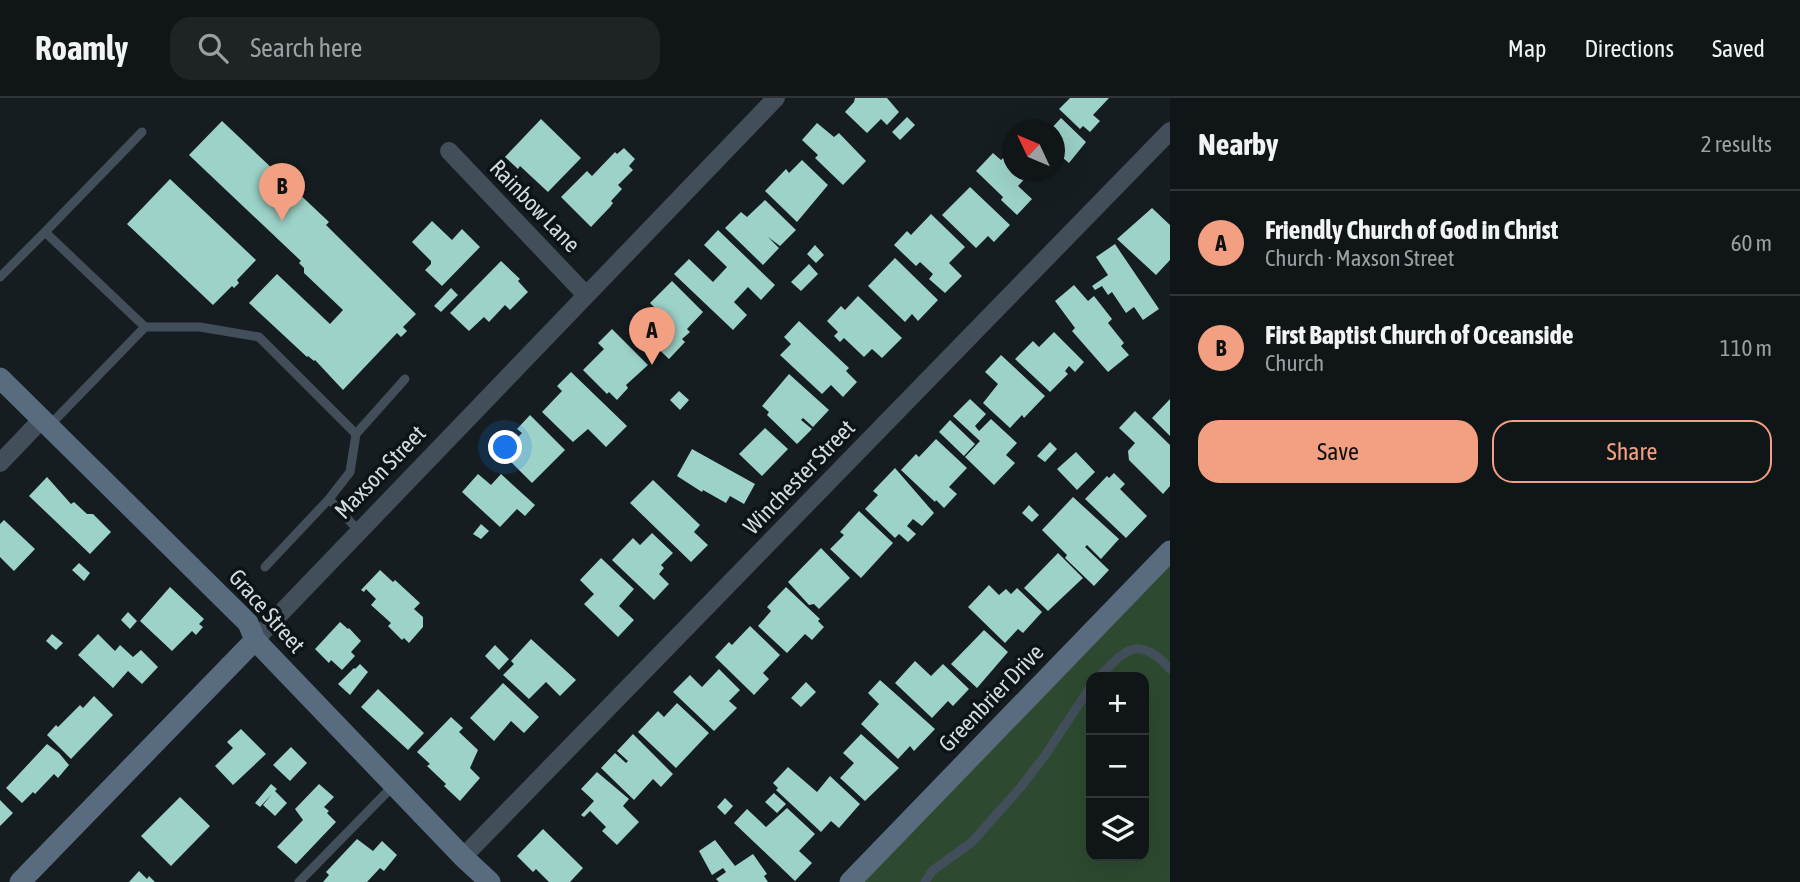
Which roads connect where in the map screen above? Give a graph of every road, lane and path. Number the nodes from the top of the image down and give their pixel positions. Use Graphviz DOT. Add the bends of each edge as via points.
graph roads {
  1 [pos="776,98"];
  2 [pos="1170,131"];
  3 [pos="142,132"];
  4 [pos="449,151"];
  5 [pos="45,232"];
  6 [pos="0,277"];
  7 [pos="586,295"];
  8 [pos="145,327"];
  9 [pos="0,377"];
  10 [pos="405,379"];
  11 [pos="46,422"];
  12 [pos="356,434"];
  13 [pos="0,463"];
  14 [pos="330,499"];
  15 [pos="359,531"];
  16 [pos="1170,551"];
  17 [pos="265,567"];
  18 [pos="254,640"];
  19 [pos="1170,669"];
  20 [pos="1104,672"];
  21 [pos="1086,694"];
  22 [pos="394,785"];
  23 [pos="463,857"];
  24 [pos="20,882"];
  25 [pos="299,882"];
  26 [pos="491,882"];
  27 [pos="850,882"];
  28 [pos="925,882"];
  1 -- 7 [label="street, Maxson Street"];
  2 -- 23 [label="street, Winchester Street"];
  3 -- 5 [label="lane"];
  4 -- 7 [label="street, Rainbow Lane"];
  5 -- 6 [label="lane"];
  5 -- 8 [label="lane"];
  7 -- 15 [label="street, Maxson Street"];
  8 -- 11 [label="lane"];
  8 -- 12 [label="lane" via="200,327 259,337"];
  9 -- 11 [label="street, Grace Street"];
  10 -- 12 [label="lane"];
  11 -- 13 [label="street"];
  11 -- 18 [label="street, Grace Street" via="248,623"];
  12 -- 14 [label="lane" via="350,472"];
  14 -- 15 [label="lane"];
  14 -- 17 [label="lane"];
  15 -- 18 [label="street, Maxson Street"];
  16 -- 27 [label="street, Greenbrier Drive"];
  18 -- 22 [label="street, Grace Street"];
  18 -- 24 [label="street, Maxson Street"];
  19 -- 20 [label="lane" via="1153,652 1140,647 1129,649"];
  21 -- 28 [label="lane" via="1020,788 972,842 940,864"];
  22 -- 23 [label="street, Grace Street"];
  22 -- 25 [label="lane"];
  23 -- 26 [label="street, Grace Street"];
}
